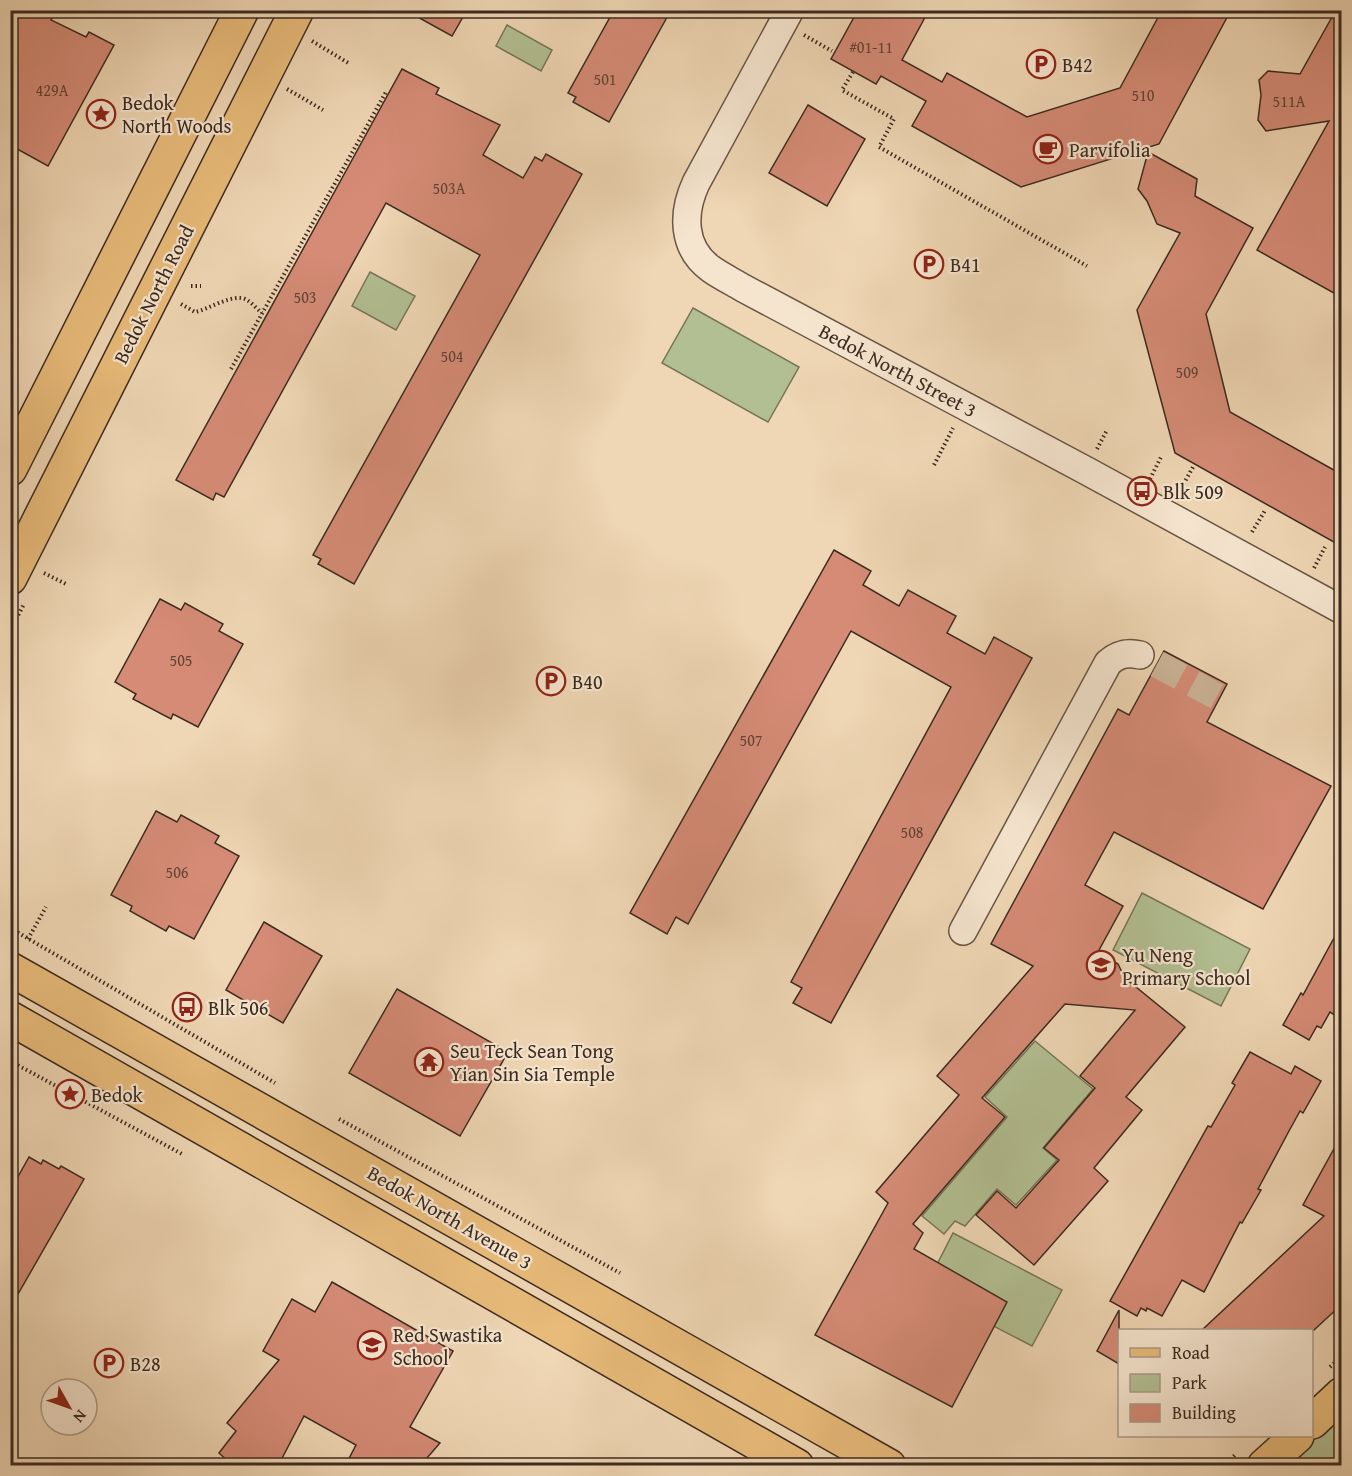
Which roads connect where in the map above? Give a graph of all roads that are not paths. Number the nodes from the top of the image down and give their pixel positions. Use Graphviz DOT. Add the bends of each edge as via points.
graph roads {
  1 [pos="242,10"];
  2 [pos="792,21"];
  3 [pos="302,25"];
  4 [pos="10,469"];
  5 [pos="10,578"];
  6 [pos="1341,610"];
  7 [pos="1140,656"];
  8 [pos="963,931"];
  9 [pos="10,969"];
  10 [pos="10,1018"];
  11 [pos="1341,1394"];
  12 [pos="1313,1420"];
  13 [pos="1296,1437"];
  14 [pos="797,1466"];
  15 [pos="889,1466"];
  16 [pos="1264,1466"];
  1 -- 4 [label="main road"];
  2 -- 6 [label="street, Bedok North Street 3" via="691,192 686,224 696,254 735,284"];
  3 -- 5 [label="main road, Bedok North Road"];
  7 -- 8 [label="street" via="1121,654 1108,663"];
  9 -- 15 [label="main road, Bedok North Avenue 3"];
  10 -- 14 [label="main road"];
  11 -- 12 [label="main road"];
  13 -- 16 [label="main road"];
}
